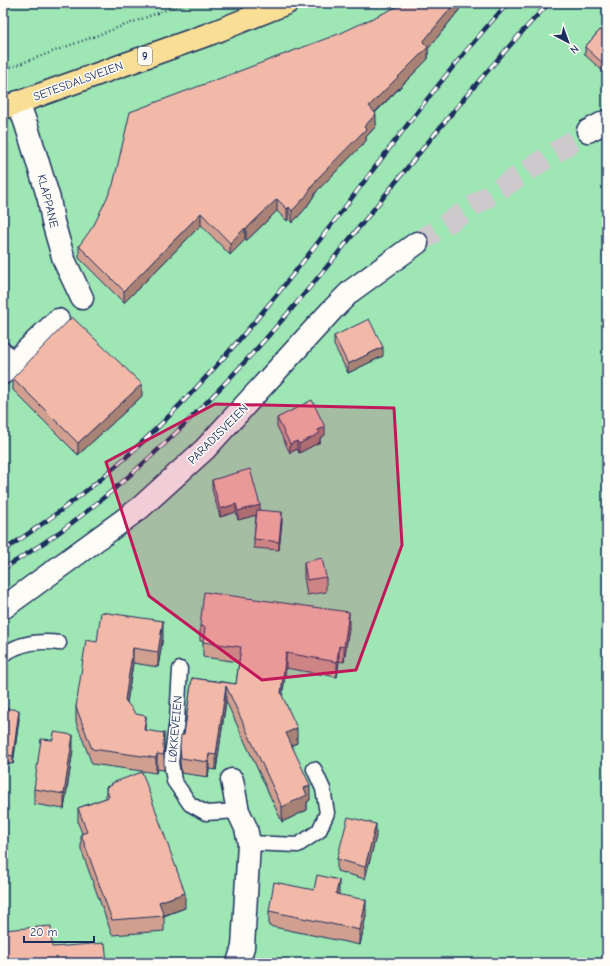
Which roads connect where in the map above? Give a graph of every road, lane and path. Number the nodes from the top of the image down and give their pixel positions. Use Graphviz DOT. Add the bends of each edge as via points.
graph roads {
  1 [pos="185,3"];
  2 [pos="287,3"];
  3 [pos="3,70"];
  4 [pos="11,105"];
  5 [pos="417,243"];
  6 [pos="82,298"];
  7 [pos="58,320"];
  8 [pos="7,361"];
  9 [pos="3,608"];
  10 [pos="59,644"];
  11 [pos="3,655"];
  12 [pos="180,669"];
  13 [pos="314,769"];
  14 [pos="232,780"];
  15 [pos="238,811"];
  16 [pos="249,843"];
  17 [pos="238,963"];
  1 -- 3 [label="path"];
  2 -- 4 [label="highway, SETESDALSVEIEN / 9" via="212,33"];
  4 -- 6 [label="street, KLAPPANE" via="26,124 47,191 64,260"];
  5 -- 9 [label="street, PARADISVEIEN" via="357,287 336,306 205,449 140,508"];
  7 -- 8 [label="street"];
  10 -- 11 [label="lane" via="37,642"];
  12 -- 15 [label="lane, LØKKEVEIEN" via="171,762 174,781 190,804 206,813"];
  13 -- 16 [label="lane" via="323,790 327,814 319,831 298,845"];
  14 -- 15 [label="street"];
  15 -- 16 [label="street" via="246,828"];
  16 -- 17 [label="street" via="243,947"];
}
